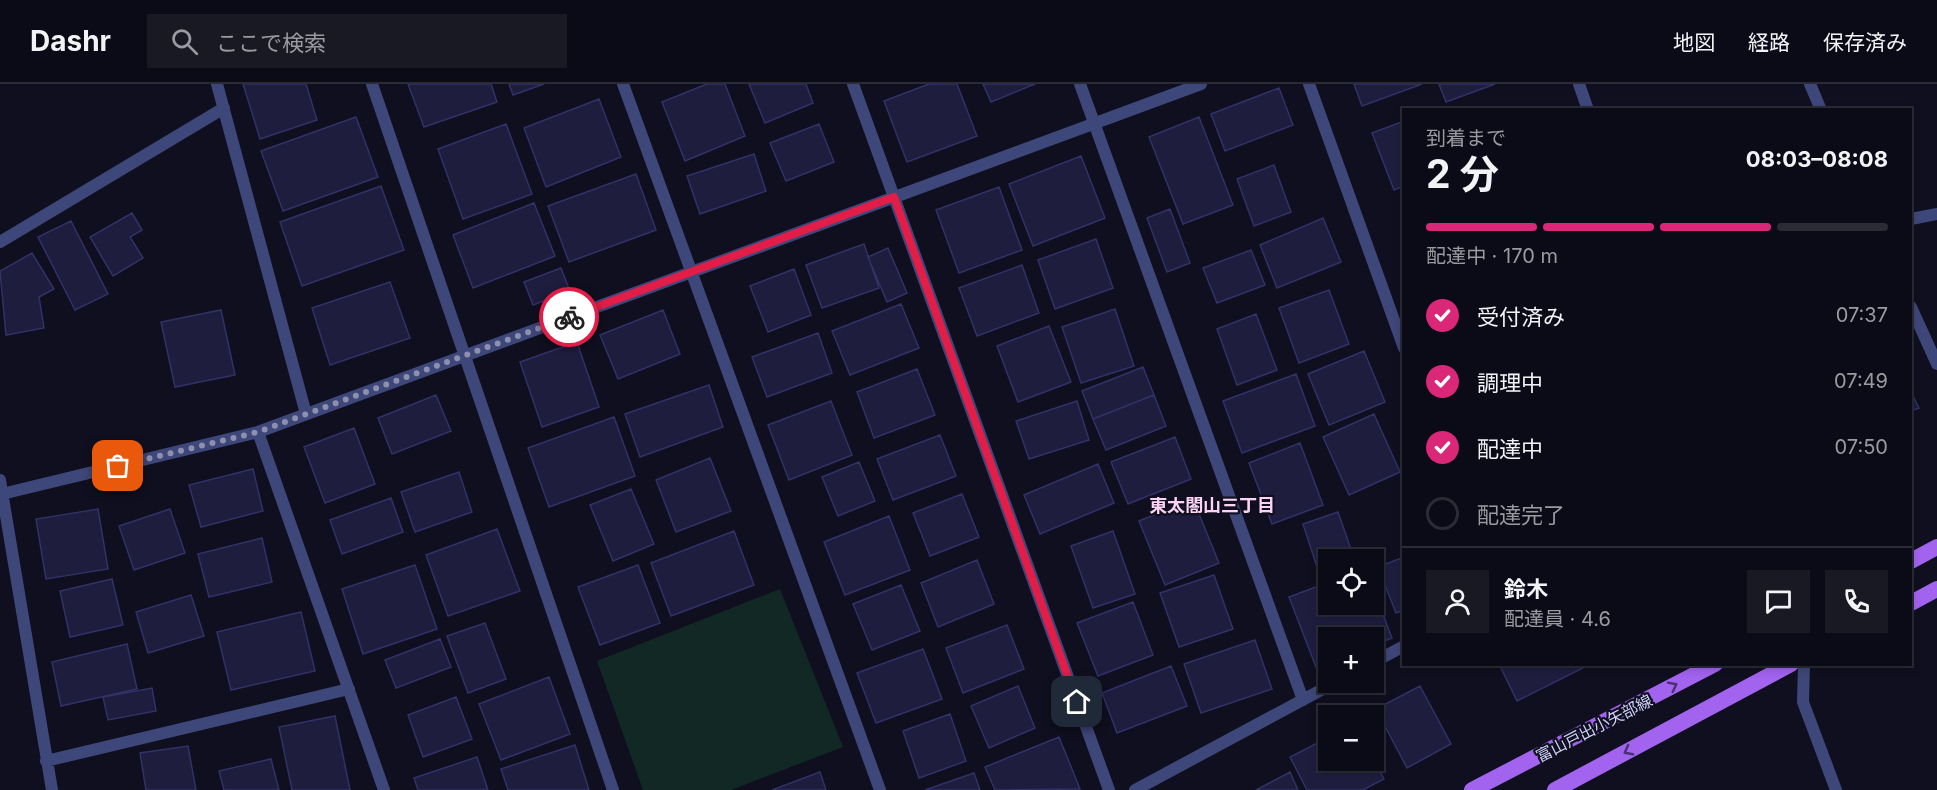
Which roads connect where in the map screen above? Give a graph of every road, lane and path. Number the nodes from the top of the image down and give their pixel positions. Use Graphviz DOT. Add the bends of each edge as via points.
graph roads {
  1 [pos="217,84"];
  2 [pos="372,84"];
  3 [pos="623,84"];
  4 [pos="853,84"];
  5 [pos="1080,84"];
  6 [pos="1201,84"];
  7 [pos="1309,84"];
  8 [pos="1579,84"];
  9 [pos="1810,84"];
  10 [pos="224,108"];
  11 [pos="1587,108"];
  12 [pos="1820,108"];
  13 [pos="1094,123"];
  14 [pos="894,197"];
  15 [pos="1937,214"];
  16 [pos="1912,219"];
  17 [pos="0,242"];
  18 [pos="691,272"];
  19 [pos="1912,309"];
  20 [pos="1402,342"];
  21 [pos="465,355"];
  22 [pos="1937,364"];
  23 [pos="306,414"];
  24 [pos="258,432"];
  25 [pos="0,480"];
  26 [pos="1,495"];
  27 [pos="1937,547"];
  28 [pos="1912,560"];
  29 [pos="1937,589"];
  30 [pos="1912,602"];
  31 [pos="1402,647"];
  32 [pos="1384,657"];
  33 [pos="1711,666"];
  34 [pos="1787,666"];
  35 [pos="1804,666"];
  36 [pos="349,689"];
  37 [pos="1318,692"];
  38 [pos="1303,700"];
  39 [pos="46,761"];
  40 [pos="52,790"];
  41 [pos="384,790"];
  42 [pos="613,790"];
  43 [pos="880,790"];
  44 [pos="1109,790"];
  45 [pos="1136,790"];
  46 [pos="1472,790"];
  47 [pos="1555,790"];
  48 [pos="1836,790"];
  1 -- 10 [label="street"];
  2 -- 21 [label="street"];
  3 -- 18 [label="street"];
  4 -- 14 [label="street"];
  5 -- 13 [label="street"];
  6 -- 13 [label="street"];
  7 -- 20 [label="street"];
  8 -- 11 [label="street"];
  9 -- 12 [label="street"];
  10 -- 17 [label="street"];
  10 -- 23 [label="street"];
  13 -- 14 [label="street"];
  13 -- 38 [label="street"];
  14 -- 18 [label="street"];
  14 -- 44 [label="street"];
  15 -- 16 [label="street"];
  18 -- 21 [label="street"];
  18 -- 43 [label="street"];
  19 -- 22 [label="street"];
  21 -- 23 [label="street"];
  21 -- 42 [label="street"];
  23 -- 24 [label="street"];
  24 -- 26 [label="street"];
  24 -- 36 [label="street"];
  25 -- 26 [label="street"];
  26 -- 39 [label="street"];
  27 -- 28 [label="main road"];
  29 -- 30 [label="main road"];
  31 -- 32 [label="street"];
  46 -- 33 [label="main road, 富山戸出小矢部線, one-way"];
  34 -- 47 [label="main road, one-way"];
  35 -- 48 [label="street" via="1803,702"];
  36 -- 39 [label="street"];
  36 -- 41 [label="street"];
  37 -- 38 [label="street"];
  38 -- 45 [label="street"];
  39 -- 40 [label="street"];
}
